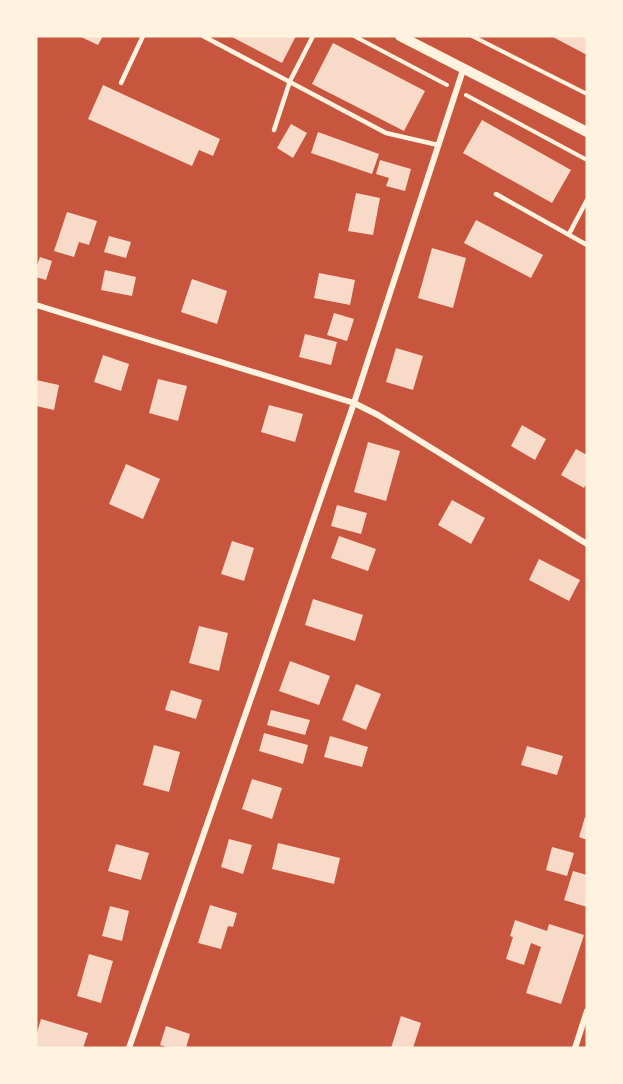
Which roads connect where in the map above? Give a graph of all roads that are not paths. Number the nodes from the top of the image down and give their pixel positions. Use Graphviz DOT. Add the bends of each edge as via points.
graph roads {
  1 [pos="143,36"];
  2 [pos="203,36"];
  3 [pos="313,36"];
  4 [pos="400,36"];
  5 [pos="463,70"];
  6 [pos="290,81"];
  7 [pos="121,83"];
  8 [pos="274,130"];
  9 [pos="587,132"];
  10 [pos="438,145"];
  11 [pos="496,194"];
  12 [pos="587,200"];
  13 [pos="569,234"];
  14 [pos="587,245"];
  15 [pos="36,305"];
  16 [pos="354,403"];
  17 [pos="587,544"];
  18 [pos="587,1011"];
  19 [pos="129,1048"];
  20 [pos="574,1048"];
  1 -- 7 [label="lane"];
  2 -- 6 [label="lane"];
  3 -- 6 [label="lane"];
  4 -- 5 [label="street"];
  5 -- 9 [label="street"];
  5 -- 10 [label="street"];
  6 -- 8 [label="lane"];
  6 -- 10 [label="lane" via="386,133"];
  10 -- 16 [label="street"];
  11 -- 13 [label="lane"];
  12 -- 13 [label="lane"];
  13 -- 14 [label="lane"];
  15 -- 16 [label="street"];
  16 -- 17 [label="street"];
  16 -- 19 [label="street"];
  18 -- 20 [label="street"];
}
